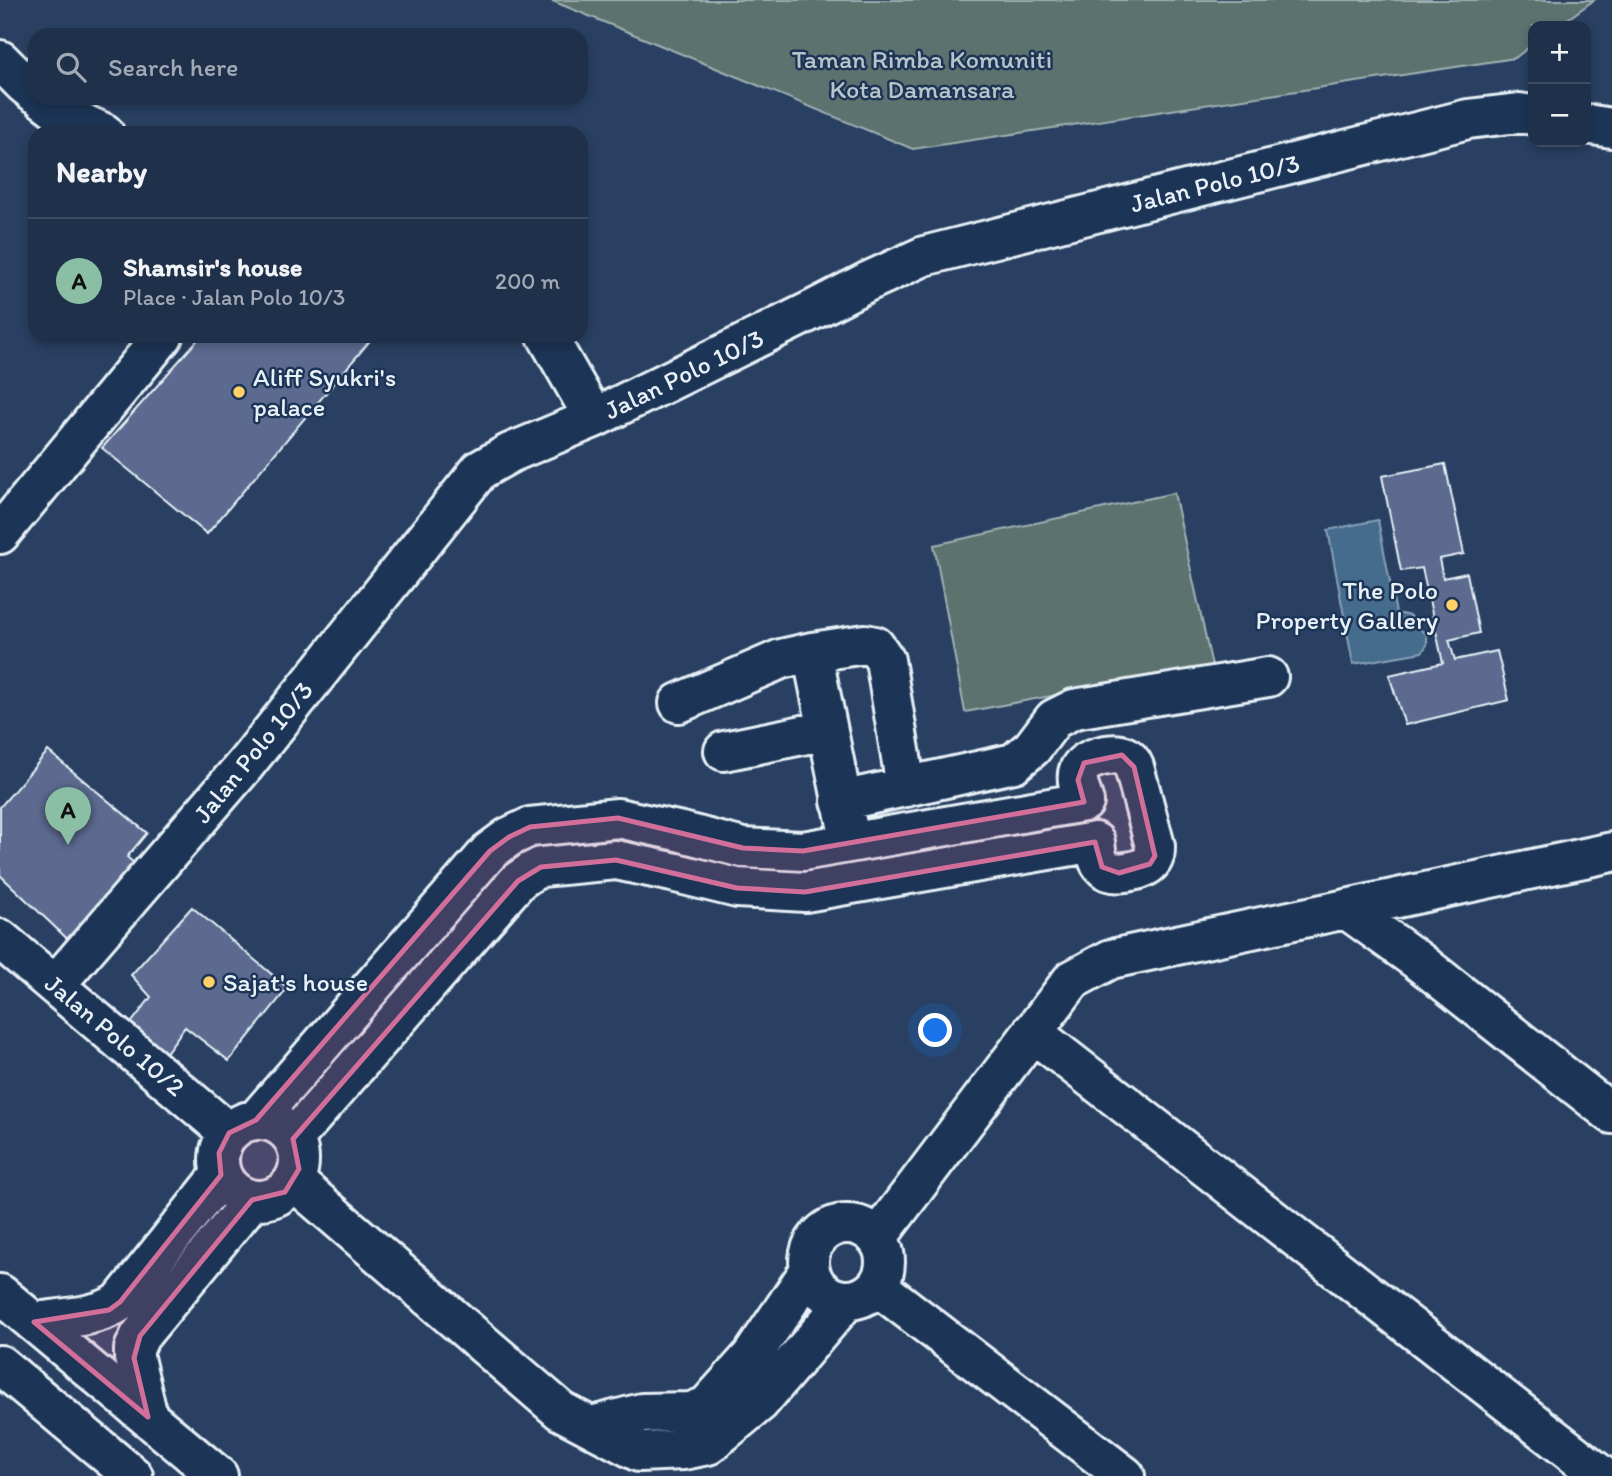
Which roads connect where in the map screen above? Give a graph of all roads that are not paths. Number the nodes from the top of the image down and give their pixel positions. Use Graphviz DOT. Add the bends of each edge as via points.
graph roads {
  1 [pos="0,60"];
  2 [pos="28,87"];
  3 [pos="51,105"];
  4 [pos="1528,114"];
  5 [pos="1591,125"];
  6 [pos="88,126"];
  7 [pos="1612,128"];
  8 [pos="157,343"];
  9 [pos="551,343"];
  10 [pos="594,418"];
  11 [pos="4,520"];
  12 [pos="812,652"];
  13 [pos="1268,677"];
  14 [pos="679,703"];
  15 [pos="827,730"];
  16 [pos="724,751"];
  17 [pos="906,787"];
  18 [pos="841,801"];
  19 [pos="1084,802"];
  20 [pos="1094,842"];
  21 [pos="851,843"];
  22 [pos="1612,852"];
  23 [pos="859,883"];
  24 [pos="1346,909"];
  25 [pos="0,939"];
  26 [pos="406,947"];
  27 [pos="439,973"];
  28 [pos="55,985"];
  29 [pos="1032,1032"];
  30 [pos="1612,1114"];
  31 [pos="242,1126"];
  32 [pos="293,1139"];
  33 [pos="221,1175"];
  34 [pos="293,1181"];
  35 [pos="252,1199"];
  36 [pos="877,1238"];
  37 [pos="810,1269"];
  38 [pos="862,1293"];
  39 [pos="0,1294"];
  40 [pos="34,1322"];
  41 [pos="0,1365"];
  42 [pos="148,1417"];
  43 [pos="592,1426"];
  44 [pos="133,1476"];
  45 [pos="218,1476"];
  46 [pos="1125,1476"];
  47 [pos="1602,1476"];
  1 -- 2 [label="street"];
  3 -- 6 [label="street"];
  4 -- 10 [label="street, Jalan Polo 10/3" via="1468,119 924,256"];
  5 -- 7 [label="street"];
  8 -- 11 [label="street"];
  9 -- 10 [label="street"];
  10 -- 28 [label="street, Jalan Polo 10/3" via="480,470 245,765"];
  12 -- 14 [label="street" via="781,659"];
  12 -- 15 [label="street"];
  12 -- 17 [label="street" via="865,644 875,646 885,660"];
  13 -- 17 [label="street" via="1074,709 1054,719 1014,763"];
  15 -- 16 [label="street"];
  15 -- 18 [label="street"];
  17 -- 18 [label="street"];
  18 -- 21 [label="street"];
  19 -- 20 [label="street"];
  19 -- 20 [label="street" via="1078,780 1084,763 1113,754 1130,759 1155,856 1141,868 1110,873 1102,867"];
  19 -- 21 [label="street"];
  20 -- 23 [label="street"];
  21 -- 23 [label="street"];
  21 -- 26 [label="street" via="803,851 743,848 618,818 530,827 490,851"];
  22 -- 24 [label="street"];
  23 -- 27 [label="street" via="806,892 737,888 616,860 541,867 518,881"];
  24 -- 29 [label="street" via="1111,959 1072,980"];
  24 -- 30 [label="street"];
  25 -- 28 [label="street, Jalan Polo 10/2"];
  26 -- 27 [label="street"];
  26 -- 31 [label="street"];
  27 -- 32 [label="street"];
  28 -- 31 [label="street, Jalan Polo 10/2"];
  29 -- 36 [label="street"];
  29 -- 47 [label="street"];
  31 -- 32 [label="street" via="271,1121"];
  31 -- 33 [label="street" via="222,1142"];
  32 -- 34 [label="street" via="299,1158"];
  33 -- 35 [label="street" via="234,1193"];
  33 -- 40 [label="street" via="120,1302 108,1310"];
  34 -- 35 [label="street" via="273,1198"];
  34 -- 43 [label="street" via="561,1410"];
  35 -- 42 [label="street" via="140,1336 134,1349 136,1372"];
  36 -- 37 [label="street" via="848,1224 831,1227 817,1238 810,1253"];
  36 -- 38 [label="street" via="884,1254 884,1271"];
  37 -- 38 [label="street" via="817,1285 830,1296"];
  37 -- 43 [label="street" via="752,1356 707,1406 691,1412 642,1413"];
  38 -- 43 [label="street" via="760,1402 708,1445 639,1452"];
  38 -- 46 [label="street"];
  39 -- 40 [label="street"];
  40 -- 42 [label="street"];
  41 -- 44 [label="street"];
  42 -- 45 [label="street"];
}
